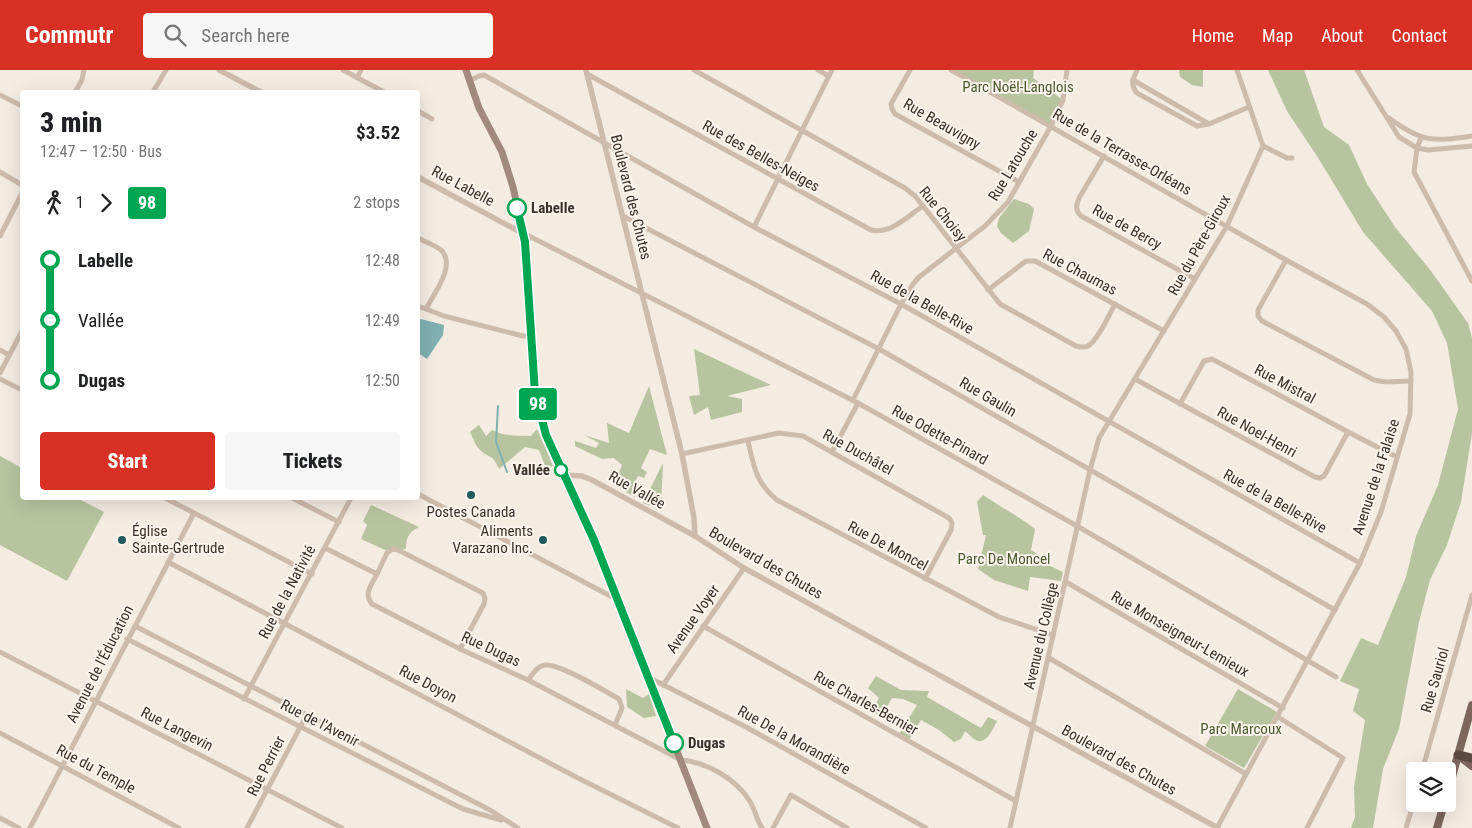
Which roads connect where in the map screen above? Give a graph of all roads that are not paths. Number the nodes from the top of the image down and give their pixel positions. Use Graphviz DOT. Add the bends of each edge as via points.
graph roads {
  1 [pos="84,70"];
  2 [pos="166,70"];
  3 [pos="219,70"];
  4 [pos="343,70"];
  5 [pos="361,70"];
  6 [pos="466,70"];
  7 [pos="694,70"];
  8 [pos="818,70"];
  9 [pos="910,70"];
  10 [pos="951,70"];
  11 [pos="1067,70"];
  12 [pos="1137,70"];
  13 [pos="1236,70"];
  14 [pos="1357,70"];
  15 [pos="586,72"];
  16 [pos="830,73"];
  17 [pos="357,78"];
  18 [pos="1132,80"];
  19 [pos="469,81"];
  20 [pos="75,90"];
  21 [pos="154,90"];
  22 [pos="257,90"];
  23 [pos="380,90"];
  24 [pos="0,95"];
  25 [pos="20,105"];
  26 [pos="1249,107"];
  27 [pos="420,112"];
  28 [pos="1385,114"];
  29 [pos="432,119"];
  30 [pos="1209,124"];
  31 [pos="1051,126"];
  32 [pos="802,130"];
  33 [pos="1472,136"];
  34 [pos="1421,138"];
  35 [pos="604,143"];
  36 [pos="1263,146"];
  37 [pos="1472,146"];
  38 [pos="1417,148"];
  39 [pos="1104,156"];
  40 [pos="1292,158"];
  41 [pos="0,172"];
  42 [pos="420,177"];
  43 [pos="777,178"];
  44 [pos="1020,182"];
  45 [pos="20,184"];
  46 [pos="20,197"];
  47 [pos="923,206"];
  48 [pos="623,216"];
  49 [pos="1227,226"];
  50 [pos="754,227"];
  51 [pos="522,233"];
  52 [pos="0,236"];
  53 [pos="420,239"];
  54 [pos="956,249"];
  55 [pos="1286,260"];
  56 [pos="1196,279"];
  57 [pos="1472,281"];
  58 [pos="988,290"];
  59 [pos="642,295"];
  60 [pos="901,304"];
  61 [pos="1115,304"];
  62 [pos="420,307"];
  63 [pos="426,309"];
  64 [pos="1164,331"];
  65 [pos="20,335"];
  66 [pos="532,335"];
  67 [pos="879,349"];
  68 [pos="0,350"];
  69 [pos="9,355"];
  70 [pos="0,373"];
  71 [pos="0,378"];
  72 [pos="1135,379"];
  73 [pos="1411,381"];
  74 [pos="20,389"];
  75 [pos="856,402"];
  76 [pos="1180,404"];
  77 [pos="1109,422"];
  78 [pos="1348,432"];
  79 [pos="748,441"];
  80 [pos="832,452"];
  81 [pos="682,454"];
  82 [pos="1397,457"];
  83 [pos="1090,470"];
  84 [pos="564,474"];
  85 [pos="420,495"];
  86 [pos="169,500"];
  87 [pos="296,500"];
  88 [pos="351,500"];
  89 [pos="194,513"];
  90 [pos="339,522"];
  91 [pos="1077,526"];
  92 [pos="695,536"];
  93 [pos="325,548"];
  94 [pos="168,562"];
  95 [pos="1360,563"];
  96 [pos="744,568"];
  97 [pos="312,574"];
  98 [pos="377,574"];
  99 [pos="925,579"];
  100 [pos="1066,582"];
  101 [pos="1472,595"];
  102 [pos="616,599"];
  103 [pos="1335,610"];
  104 [pos="285,622"];
  105 [pos="134,626"];
  106 [pos="703,626"];
  107 [pos="1053,635"];
  108 [pos="127,639"];
  109 [pos="460,649"];
  110 [pos="0,652"];
  111 [pos="1049,658"];
  112 [pos="1308,661"];
  113 [pos="648,677"];
  114 [pos="1336,677"];
  115 [pos="528,680"];
  116 [pos="663,685"];
  117 [pos="251,686"];
  118 [pos="244,699"];
  119 [pos="95,701"];
  120 [pos="1472,705"];
  121 [pos="1283,708"];
  122 [pos="306,716"];
  123 [pos="1278,717"];
  124 [pos="615,725"];
  125 [pos="1033,726"];
  126 [pos="300,727"];
  127 [pos="0,733"];
  128 [pos="1458,755"];
  129 [pos="1472,758"];
  130 [pos="680,760"];
  131 [pos="1425,762"];
  132 [pos="1456,762"];
  133 [pos="62,765"];
  134 [pos="1472,766"];
  135 [pos="1246,774"];
  136 [pos="268,790"];
  137 [pos="1016,801"];
  138 [pos="1411,812"];
  139 [pos="1442,812"];
  140 [pos="0,818"];
  141 [pos="504,820"];
  142 [pos="19,828"];
  143 [pos="30,828"];
  144 [pos="179,828"];
  145 [pos="247,828"];
  146 [pos="342,828"];
  147 [pos="518,828"];
  148 [pos="678,828"];
  149 [pos="707,828"];
  150 [pos="762,828"];
  151 [pos="773,828"];
  152 [pos="847,828"];
  153 [pos="926,828"];
  154 [pos="1010,828"];
  155 [pos="1218,828"];
  156 [pos="1307,828"];
  157 [pos="1406,828"];
  158 [pos="1437,828"];
  1 -- 20 [label="street"];
  2 -- 21 [label="street"];
  3 -- 22 [label="street"];
  4 -- 17 [label="street"];
  5 -- 17 [label="street"];
  6 -- 19 [label="main road"];
  7 -- 32 [label="street, Rue Choisy"];
  8 -- 16 [label="street"];
  9 -- 44 [label="street, Rue Beauvigny" via="891,104 895,114"];
  10 -- 31 [label="street, Rue de la Terrasse-Orléans"];
  11 -- 31 [label="street, Rue Latouche" via="1063,100"];
  12 -- 18 [label="street"];
  13 -- 26 [label="street"];
  14 -- 28 [label="street"];
  15 -- 35 [label="street, Boulevard des Chutes"];
  15 -- 43 [label="street, Rue des Belles-Neiges"];
  16 -- 32 [label="street"];
  17 -- 23 [label="street"];
  18 -- 30 [label="street"];
  18 -- 30 [label="street" via="1137,93 1197,126"];
  19 -- 35 [label="street, Rue de la Belle-Rive" via="484,75"];
  19 -- 51 [label="main road" via="502,152"];
  24 -- 25 [label="street"];
  26 -- 30 [label="street"];
  26 -- 36 [label="street"];
  27 -- 29 [label="street"];
  28 -- 34 [label="street"];
  28 -- 38 [label="street" via="1400,137"];
  31 -- 39 [label="street, Rue de la Terrasse-Orléans"];
  31 -- 44 [label="street, Rue Latouche"];
  32 -- 43 [label="street"];
  32 -- 47 [label="street, Rue Choisy" via="905,188"];
  33 -- 34 [label="street" via="1438,140"];
  34 -- 38 [label="street"];
  35 -- 48 [label="street, Boulevard des Chutes"];
  35 -- 50 [label="street, Rue de la Belle-Rive"];
  36 -- 40 [label="street"];
  36 -- 49 [label="street, Rue du Père-Giroux"];
  37 -- 38 [label="street" via="1445,150"];
  38 -- 57 [label="street" via="1414,172"];
  39 -- 49 [label="street, Rue de la Terrasse-Orléans"];
  39 -- 56 [label="street, Rue de Bercy" via="1079,198 1077,211"];
  41 -- 45 [label="street"];
  42 -- 51 [label="street, Rue Labelle"];
  43 -- 47 [label="street, Rue des Belles-Neiges" via="878,232 886,231"];
  43 -- 50 [label="street"];
  44 -- 54 [label="street, Rue Latouche" via="999,213"];
  46 -- 52 [label="street"];
  47 -- 54 [label="street, Rue Choisy"];
  48 -- 59 [label="street, Boulevard des Chutes"];
  48 -- 67 [label="street, Rue Gaulin"];
  49 -- 55 [label="street, Avenue de la Falaise"];
  49 -- 56 [label="street, Rue du Père-Giroux"];
  50 -- 60 [label="street, Rue de la Belle-Rive"];
  51 -- 59 [label="street, Rue Odette-Pinard"];
  51 -- 66 [label="main road"];
  53 -- 63 [label="street" via="442,252 447,260 446,272"];
  54 -- 58 [label="street, Rue Choisy"];
  54 -- 60 [label="street, Rue Latouche" via="919,277"];
  55 -- 73 [label="street, Avenue de la Falaise" via="1367,304 1384,317 1406,349"];
  55 -- 73 [label="street" via="1258,310 1262,321 1374,380"];
  56 -- 64 [label="street, Rue du Père-Giroux"];
  58 -- 61 [label="street, Rue Chaumas" via="1031,260"];
  58 -- 61 [label="street, Rue Choisy" via="1004,308 1082,348 1093,341"];
  59 -- 75 [label="street, Rue Odette-Pinard"];
  59 -- 81 [label="street, Boulevard des Chutes"];
  60 -- 67 [label="street, Rue Latouche"];
  60 -- 77 [label="street, Rue de la Belle-Rive"];
  61 -- 64 [label="street, Rue Chaumas"];
  62 -- 63 [label="street"];
  63 -- 66 [label="street" via="523,336"];
  64 -- 72 [label="street, Rue du Père-Giroux"];
  65 -- 69 [label="street"];
  66 -- 84 [label="main road" via="535,393 546,435"];
  67 -- 75 [label="street, Rue Latouche"];
  67 -- 83 [label="street, Rue Gaulin"];
  68 -- 69 [label="street"];
  69 -- 70 [label="street"];
  71 -- 74 [label="street"];
  72 -- 76 [label="street, Rue Noel-Henri"];
  72 -- 77 [label="street, Rue du Père-Giroux"];
  73 -- 82 [label="street, Avenue de la Falaise" via="1410,414"];
  75 -- 80 [label="street, Rue Latouche"];
  75 -- 91 [label="street, Rue Odette-Pinard"];
  76 -- 78 [label="street, Rue Mistral" via="1204,362 1212,359"];
  76 -- 78 [label="street, Rue Noel-Henri" via="1315,478 1324,476"];
  77 -- 83 [label="street, Avenue du Collège"];
  77 -- 95 [label="street, Rue de la Belle-Rive"];
  78 -- 82 [label="street, Rue Mistral"];
  79 -- 80 [label="street, Rue Duchâtel" via="779,433 791,434 802,436"];
  79 -- 81 [label="street, Rue Duchâtel"];
  79 -- 99 [label="street, Rue De Moncel" via="759,481 777,500"];
  80 -- 99 [label="street, Rue Duchâtel" via="952,523"];
  81 -- 92 [label="street, Boulevard des Chutes"];
  82 -- 95 [label="street, Avenue de la Falaise" via="1381,512"];
  83 -- 91 [label="street, Avenue du Collège"];
  83 -- 103 [label="street, Rue Gaulin"];
  84 -- 92 [label="street, Rue Vallée" via="592,480"];
  84 -- 102 [label="main road"];
  85 -- 102 [label="street"];
  86 -- 89 [label="street"];
  87 -- 90 [label="street"];
  88 -- 90 [label="street, Rue de la Nativité"];
  89 -- 94 [label="street, Avenue de l'Éducation"];
  89 -- 97 [label="street"];
  90 -- 93 [label="street, Rue de la Nativité"];
  91 -- 100 [label="street, Avenue du Collège"];
  91 -- 112 [label="street, Rue Odette-Pinard"];
  92 -- 96 [label="street, Boulevard des Chutes"];
  93 -- 97 [label="street, Rue de la Nativité"];
  93 -- 98 [label="street"];
  94 -- 104 [label="street, Rue Doyon"];
  94 -- 105 [label="street, Avenue de l'Éducation"];
  95 -- 103 [label="street, Avenue de la Falaise"];
  96 -- 106 [label="street, Avenue Voyer"];
  96 -- 125 [label="street, Boulevard des Chutes"];
  97 -- 104 [label="street, Rue de la Nativité"];
  98 -- 109 [label="street, Rue Dugas" via="367,593 372,604"];
  98 -- 109 [label="street" via="388,553 392,549 398,550 483,593 484,604"];
  99 -- 107 [label="street, Rue De Moncel" via="999,617"];
  100 -- 107 [label="street, Avenue du Collège"];
  100 -- 121 [label="street, Rue Monseigneur-Lemieux"];
  101 -- 131 [label="street, Rue Sauriol"];
  102 -- 113 [label="main road"];
  103 -- 112 [label="street, Avenue de la Falaise"];
  104 -- 117 [label="street, Rue de la Nativité"];
  104 -- 148 [label="street, Rue Doyon"];
  105 -- 108 [label="street, Avenue de l'Éducation"];
  105 -- 117 [label="street, Rue de l'Avenir"];
  106 -- 116 [label="street, Avenue Voyer"];
  106 -- 137 [label="street, Rue Charles-Bernier"];
  107 -- 111 [label="street, Avenue du Collège"];
  108 -- 118 [label="street, Rue de l'Avenir"];
  108 -- 119 [label="street, Avenue de l'Éducation"];
  109 -- 115 [label="street, Rue Dugas"];
  110 -- 119 [label="street, Rue Langevin"];
  111 -- 125 [label="street, Avenue du Collège"];
  111 -- 135 [label="street"];
  112 -- 114 [label="street, Rue Odette-Pinard"];
  112 -- 121 [label="street, Avenue de la Falaise"];
  113 -- 116 [label="street, Rue De la Morandière"];
  113 -- 130 [label="main road"];
  115 -- 124 [label="street, Rue Dugas"];
  115 -- 124 [label="street" via="539,667 546,665 593,684 619,698 622,708"];
  116 -- 153 [label="street, Rue De la Morandière" via="746,727"];
  117 -- 118 [label="street, Rue de la Nativité"];
  117 -- 122 [label="street, Rue de l'Avenir"];
  118 -- 126 [label="street, Rue de l'Avenir"];
  119 -- 133 [label="street, Avenue de l'Éducation"];
  119 -- 136 [label="street, Rue Langevin"];
  120 -- 128 [label="main road"];
  121 -- 123 [label="street, Avenue de la Falaise"];
  122 -- 126 [label="street, Rue Perrier"];
  122 -- 141 [label="street, Rue de l'Avenir"];
  123 -- 135 [label="street, Avenue de la Falaise"];
  123 -- 156 [label="street" via="1343,758"];
  124 -- 130 [label="street, Rue Dugas"];
  125 -- 137 [label="street, Avenue du Collège"];
  125 -- 155 [label="street, Boulevard des Chutes"];
  126 -- 136 [label="street, Rue Perrier"];
  126 -- 141 [label="street, Rue de l'Avenir" via="462,809"];
  127 -- 133 [label="street, Rue du Temple"];
  128 -- 129 [label="highway"];
  128 -- 132 [label="main road"];
  128 -- 134 [label="main road"];
  130 -- 149 [label="main road"];
  130 -- 150 [label="street, Rue Dugas" via="702,764 742,791 750,800"];
  133 -- 143 [label="street, Avenue de l'Éducation"];
  133 -- 144 [label="street, Rue du Temple"];
  135 -- 155 [label="street, Avenue de la Falaise"];
  136 -- 145 [label="street, Rue Perrier"];
  136 -- 146 [label="street, Rue Langevin"];
  137 -- 154 [label="street, Avenue du Collège"];
  138 -- 157 [label="street"];
  139 -- 158 [label="main road"];
  140 -- 142 [label="street"];
  141 -- 147 [label="street, Rue de l'Avenir"];
  151 -- 152 [label="street" via="791,795"];
}
